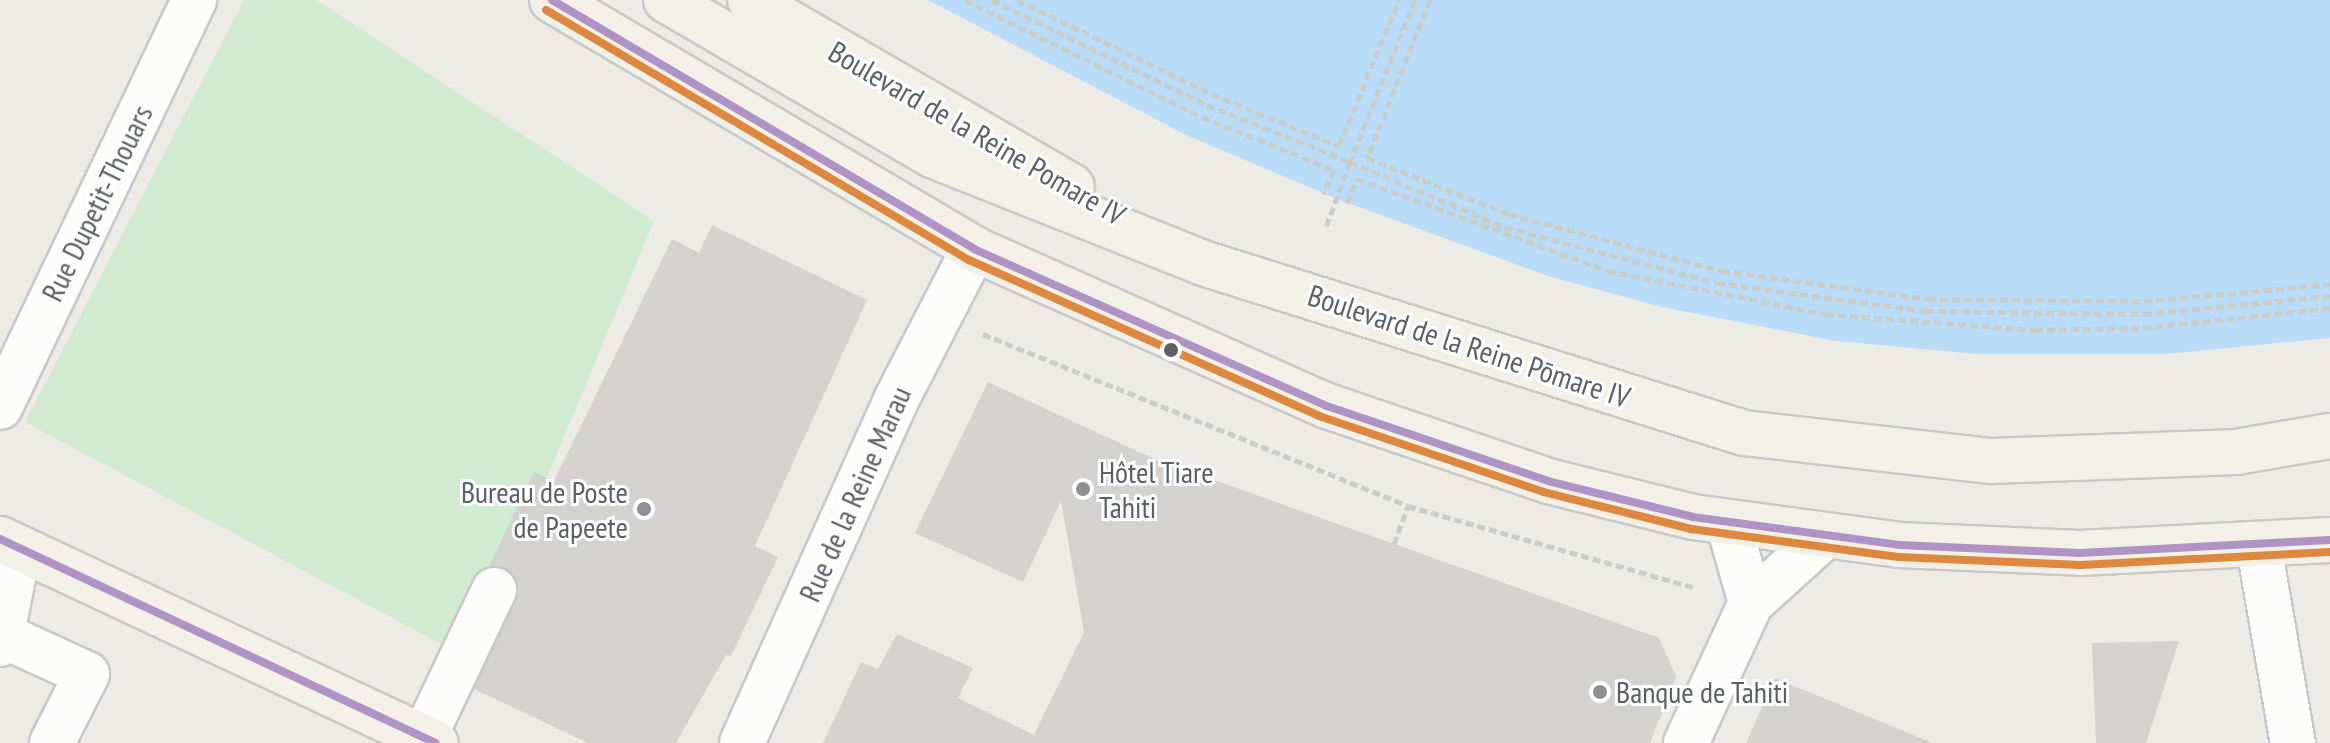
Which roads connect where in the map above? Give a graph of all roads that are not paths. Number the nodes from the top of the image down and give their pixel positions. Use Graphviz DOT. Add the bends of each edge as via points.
graph roads {
  1 [pos="194,0"];
  2 [pos="552,0"];
  3 [pos="584,0"];
  4 [pos="666,0"];
  5 [pos="750,0"];
  6 [pos="722,102"];
  7 [pos="974,249"];
  8 [pos="1206,264"];
  9 [pos="0,407"];
  10 [pos="2330,436"];
  11 [pos="1728,522"];
  12 [pos="1826,535"];
  13 [pos="2330,540"];
  14 [pos="9,543"];
  15 [pos="2259,547"];
  16 [pos="494,590"];
  17 [pos="1751,603"];
  18 [pos="2,640"];
  19 [pos="430,740"];
  20 [pos="52,743"];
  21 [pos="742,743"];
  22 [pos="1686,743"];
  23 [pos="2293,743"];
  1 -- 9 [label="street, Rue Dupetit-Thouars"];
  2 -- 6 [label="main road"];
  3 -- 6 [label="main road"];
  4 -- 8 [label="main road, Boulevard de la Reine Pōmare IV" via="932,155"];
  5 -- 8 [label="main road, Boulevard de la Reine Pomare IV"];
  6 -- 7 [label="main road"];
  7 -- 11 [label="main road" via="1223,364 1435,446 1548,481"];
  7 -- 21 [label="street, Rue de la Reine Marau" via="936,315"];
  8 -- 10 [label="main road, Boulevard de la Reine Pōmare IV" via="1744,433 1991,461 2236,452"];
  11 -- 12 [label="main road"];
  11 -- 17 [label="street"];
  12 -- 15 [label="main road" via="2080,553"];
  12 -- 17 [label="street"];
  13 -- 15 [label="main road"];
  14 -- 18 [label="street"];
  14 -- 19 [label="main road"];
  15 -- 23 [label="street"];
  16 -- 19 [label="street"];
  17 -- 22 [label="street"];
  18 -- 20 [label="street" via="87,674"];
}
